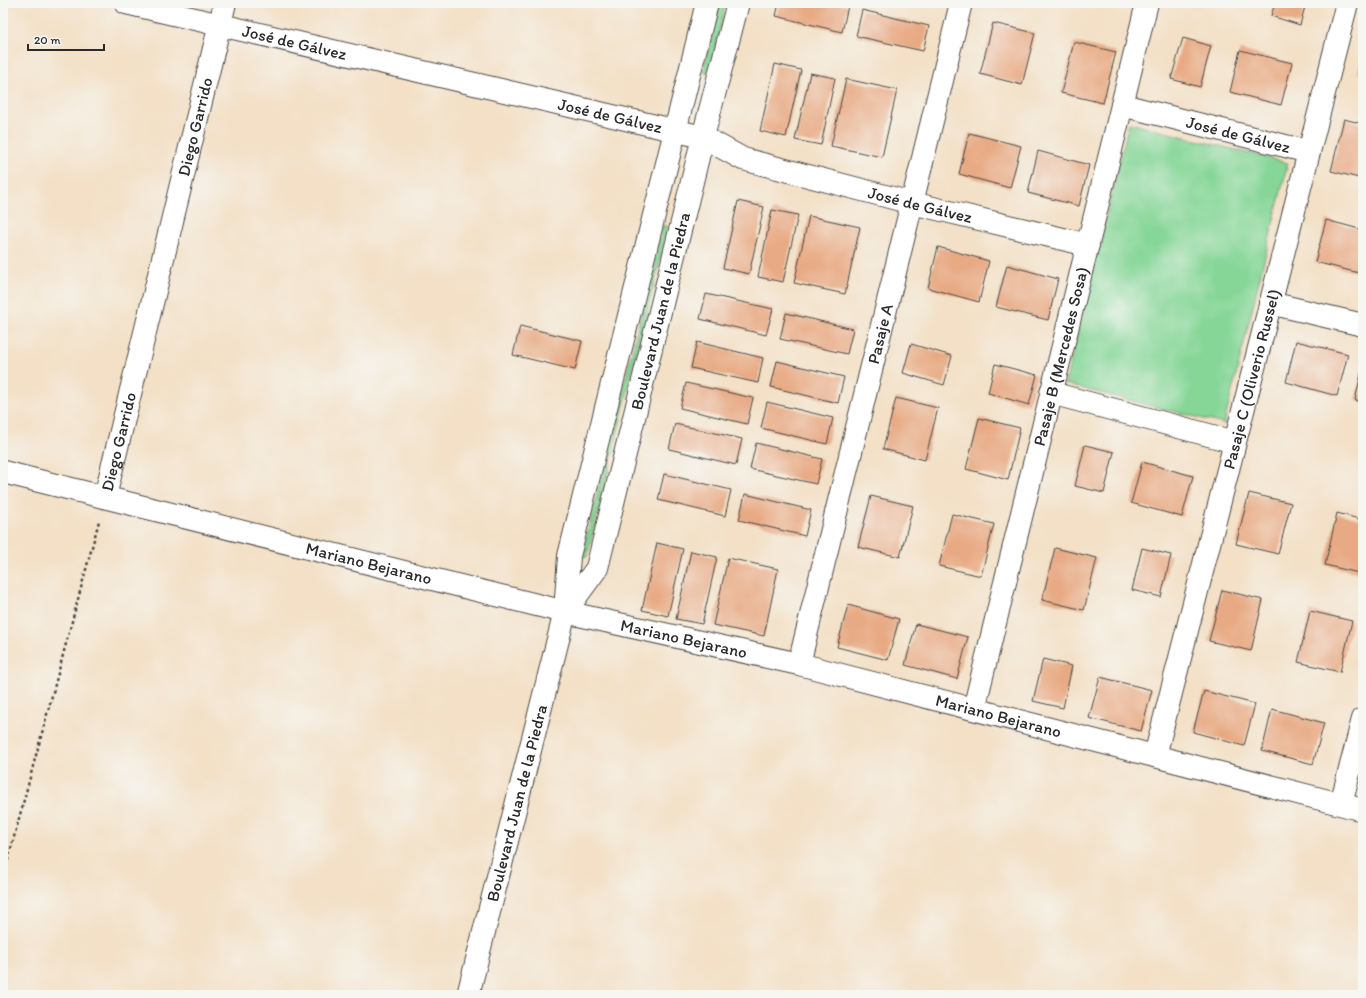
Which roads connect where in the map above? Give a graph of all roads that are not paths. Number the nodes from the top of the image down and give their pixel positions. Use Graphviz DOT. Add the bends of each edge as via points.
graph roads {
  1 [pos="126,3"];
  2 [pos="225,3"];
  3 [pos="708,3"];
  4 [pos="738,3"];
  5 [pos="961,3"];
  6 [pos="1147,3"];
  7 [pos="1347,3"];
  8 [pos="220,26"];
  9 [pos="1122,105"];
  10 [pos="674,130"];
  11 [pos="703,137"];
  12 [pos="1309,152"];
  13 [pos="912,203"];
  14 [pos="1088,245"];
  15 [pos="1270,303"];
  16 [pos="1363,325"];
  17 [pos="1052,393"];
  18 [pos="1235,442"];
  19 [pos="3,472"];
  20 [pos="105,497"];
  21 [pos="565,612"];
  22 [pos="799,664"];
  23 [pos="974,709"];
  24 [pos="1363,718"];
  25 [pos="1155,756"];
  26 [pos="1341,804"];
  27 [pos="1363,810"];
  28 [pos="468,995"];
  1 -- 8 [label="street, José de Gálvez"];
  2 -- 8 [label="street, Diego Garrido"];
  3 -- 10 [label="street, Boulevard Juan de la Piedra"];
  4 -- 11 [label="street, Boulevard Juan de la Piedra"];
  5 -- 13 [label="street, Pasaje A"];
  6 -- 9 [label="street, Pasaje B (Mercedes Sosa)"];
  7 -- 12 [label="street, Pasaje C (Oliverio Russel)"];
  8 -- 10 [label="street, José de Gálvez"];
  8 -- 20 [label="street, Diego Garrido"];
  9 -- 12 [label="street, José de Gálvez"];
  9 -- 14 [label="street, Pasaje B (Mercedes Sosa)"];
  10 -- 11 [label="street, José de Gálvez"];
  10 -- 21 [label="street, Boulevard Juan de la Piedra" via="568,556"];
  11 -- 13 [label="street, José de Gálvez" via="743,159"];
  11 -- 21 [label="street, Boulevard Juan de la Piedra" via="596,568"];
  12 -- 15 [label="street, Pasaje C (Oliverio Russel)"];
  13 -- 14 [label="street, José de Gálvez"];
  13 -- 22 [label="street, Pasaje A"];
  14 -- 17 [label="street, Pasaje B (Mercedes Sosa)"];
  15 -- 16 [label="street"];
  15 -- 18 [label="street, Pasaje C (Oliverio Russel)"];
  17 -- 18 [label="street"];
  17 -- 23 [label="street, Pasaje B (Mercedes Sosa)"];
  18 -- 25 [label="street, Pasaje C (Oliverio Russel)"];
  19 -- 20 [label="street, Mariano Bejarano"];
  20 -- 21 [label="street, Mariano Bejarano"];
  21 -- 22 [label="street, Mariano Bejarano"];
  21 -- 28 [label="street, Boulevard Juan de la Piedra"];
  22 -- 23 [label="street, Mariano Bejarano"];
  23 -- 25 [label="street, Mariano Bejarano"];
  24 -- 26 [label="street"];
  25 -- 26 [label="street, Mariano Bejarano"];
  26 -- 27 [label="street, Mariano Bejarano"];
}
